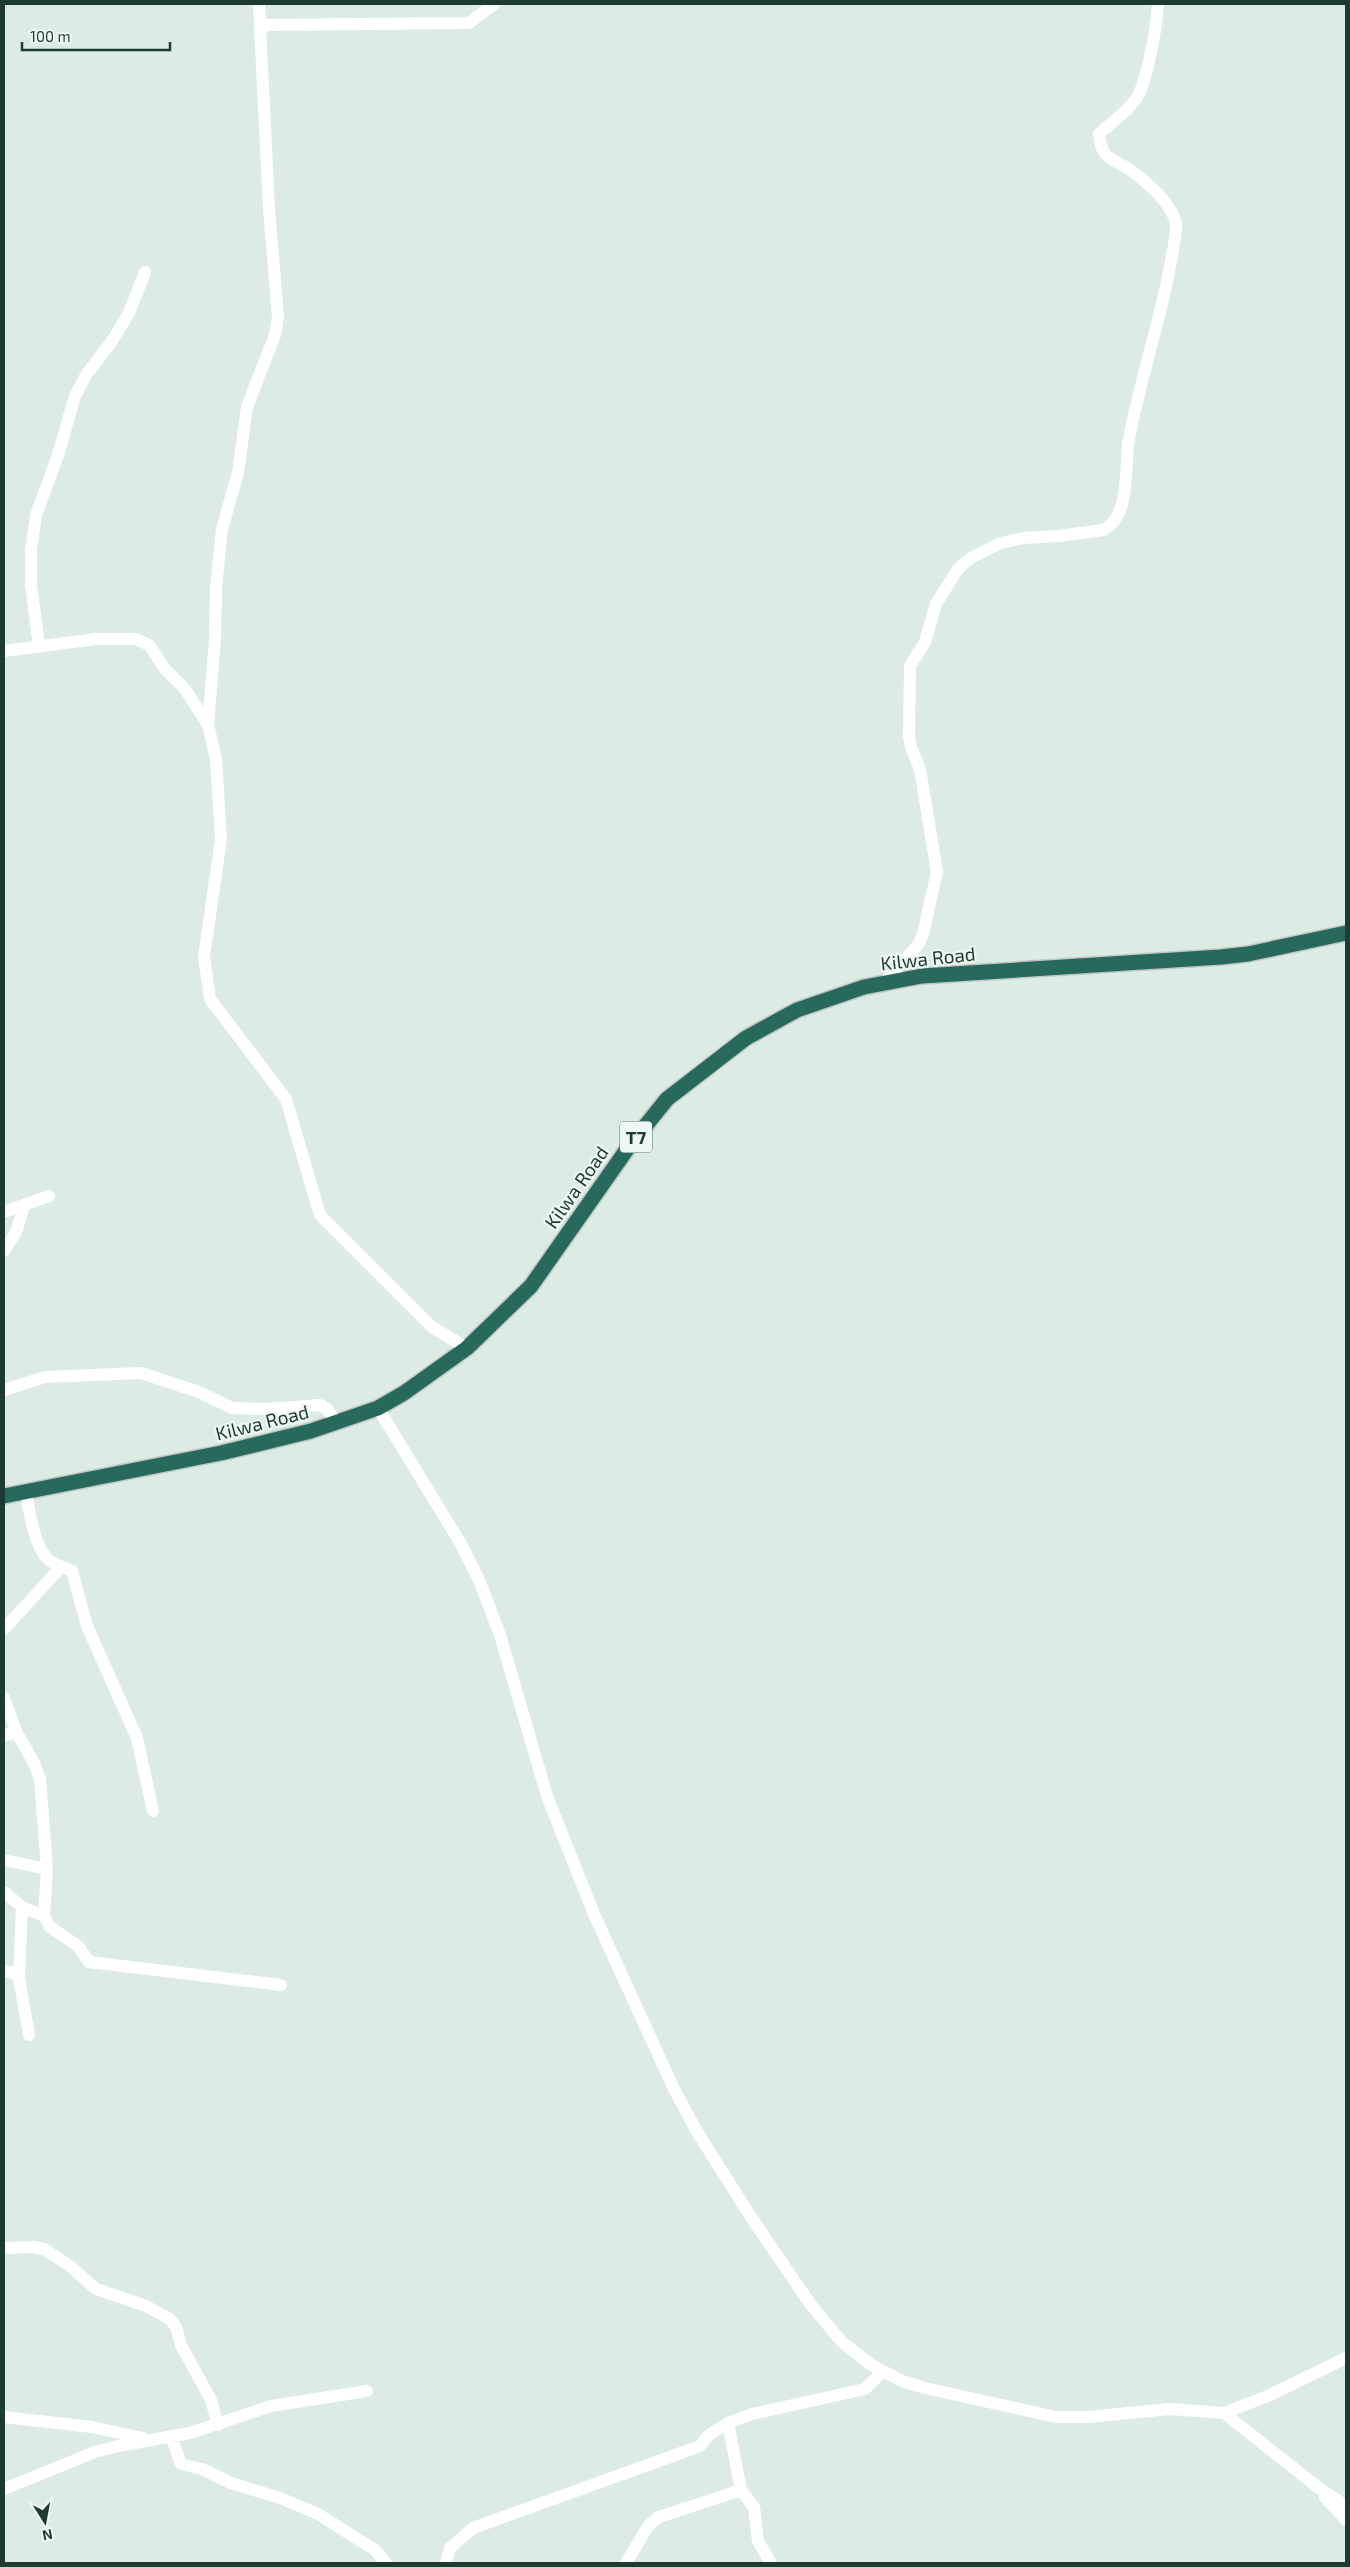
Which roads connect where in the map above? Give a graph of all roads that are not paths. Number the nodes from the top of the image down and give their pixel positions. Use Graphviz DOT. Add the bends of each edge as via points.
graph roads {
  1 [pos="259,4"];
  2 [pos="494,4"];
  3 [pos="1158,4"];
  4 [pos="260,26"];
  5 [pos="145,272"];
  6 [pos="39,646"];
  7 [pos="4,651"];
  8 [pos="208,725"];
  9 [pos="1346,933"];
  10 [pos="885,982"];
  11 [pos="49,1196"];
  12 [pos="25,1204"];
  13 [pos="4,1212"];
  14 [pos="4,1251"];
  15 [pos="467,1348"];
  16 [pos="4,1390"];
  17 [pos="378,1408"];
  18 [pos="337,1423"];
  19 [pos="26,1492"];
  20 [pos="4,1496"];
  21 [pos="61,1567"];
  22 [pos="4,1629"];
  23 [pos="4,1698"];
  24 [pos="17,1733"];
  25 [pos="4,1734"];
  26 [pos="153,1811"];
  27 [pos="4,1860"];
  28 [pos="47,1869"];
  29 [pos="4,1892"];
  30 [pos="22,1907"];
  31 [pos="44,1916"];
  32 [pos="4,1971"];
  33 [pos="19,1978"];
  34 [pos="281,1985"];
  35 [pos="29,2035"];
  36 [pos="4,2248"];
  37 [pos="1346,2358"];
  38 [pos="882,2372"];
  39 [pos="367,2390"];
  40 [pos="1224,2413"];
  41 [pos="4,2417"];
  42 [pos="728,2423"];
  43 [pos="218,2425"];
  44 [pos="171,2436"];
  45 [pos="150,2440"];
  46 [pos="1320,2488"];
  47 [pos="4,2489"];
  48 [pos="741,2490"];
  49 [pos="1346,2506"];
  50 [pos="1346,2520"];
  51 [pos="386,2563"];
  52 [pos="446,2563"];
  53 [pos="626,2563"];
  54 [pos="771,2563"];
  1 -- 4 [label="street"];
  2 -- 4 [label="street" via="469,23"];
  3 -- 10 [label="street" via="1141,91 1129,107 1099,134 1110,160 1132,171 1164,202 1174,214 1176,224 1164,294 1128,442 1121,504 1113,523 1103,530 1014,539 975,556 951,577 936,604 925,642 910,666 909,737 920,769 937,872 918,945"];
  4 -- 8 [label="street" via="278,317 275,335 247,407 238,473 222,529"];
  5 -- 6 [label="street" via="129,312 75,396 36,515 31,585"];
  6 -- 7 [label="street"];
  6 -- 8 [label="street" via="109,638 144,641 165,669 183,685"];
  8 -- 15 [label="street" via="216,758 221,839 204,957 210,999 286,1099 320,1215 432,1327"];
  9 -- 10 [label="highway, Kilwa Road / T7" via="1221,957 922,976"];
  10 -- 15 [label="highway, Kilwa Road / T7" via="796,1010 746,1038 667,1098 531,1286"];
  11 -- 12 [label="street"];
  12 -- 13 [label="street"];
  12 -- 14 [label="street" via="16,1232"];
  15 -- 17 [label="highway, Kilwa Road / T7" via="424,1381"];
  16 -- 18 [label="street" via="45,1377 141,1373 199,1392 232,1408 320,1405"];
  17 -- 18 [label="highway, Kilwa Road / T7"];
  17 -- 38 [label="street" via="461,1544 479,1580 500,1635 555,1814 594,1914 687,2114 811,2305 842,2342"];
  18 -- 19 [label="highway, Kilwa Road / T7" via="221,1453"];
  19 -- 20 [label="highway, Kilwa Road / T7"];
  19 -- 21 [label="street" via="41,1547 47,1559"];
  21 -- 22 [label="street"];
  21 -- 26 [label="street" via="72,1571 86,1626 137,1738"];
  23 -- 24 [label="street"];
  24 -- 25 [label="street"];
  24 -- 28 [label="street" via="40,1779"];
  27 -- 28 [label="street"];
  28 -- 31 [label="street"];
  29 -- 30 [label="street"];
  30 -- 31 [label="street"];
  30 -- 33 [label="street"];
  31 -- 34 [label="street" via="50,1927 78,1946 89,1962"];
  32 -- 33 [label="street"];
  33 -- 35 [label="street"];
  36 -- 43 [label="street" via="44,2249 96,2289 146,2306 170,2319 210,2400"];
  37 -- 40 [label="street"];
  38 -- 40 [label="street" via="925,2388 1056,2417 1170,2409"];
  38 -- 42 [label="street" via="865,2389 752,2414"];
  39 -- 43 [label="street" via="260,2409"];
  40 -- 46 [label="street"];
  41 -- 45 [label="street" via="92,2427"];
  42 -- 48 [label="street"];
  42 -- 52 [label="street" via="700,2446 472,2528 450,2548"];
  43 -- 44 [label="street"];
  44 -- 45 [label="street"];
  44 -- 51 [label="street" via="181,2464 202,2469 318,2514 375,2550"];
  45 -- 47 [label="street" via="94,2452"];
  46 -- 49 [label="street"];
  46 -- 50 [label="street"];
  48 -- 53 [label="street" via="660,2517 648,2526"];
  48 -- 54 [label="street" via="754,2507 758,2541"];
}
